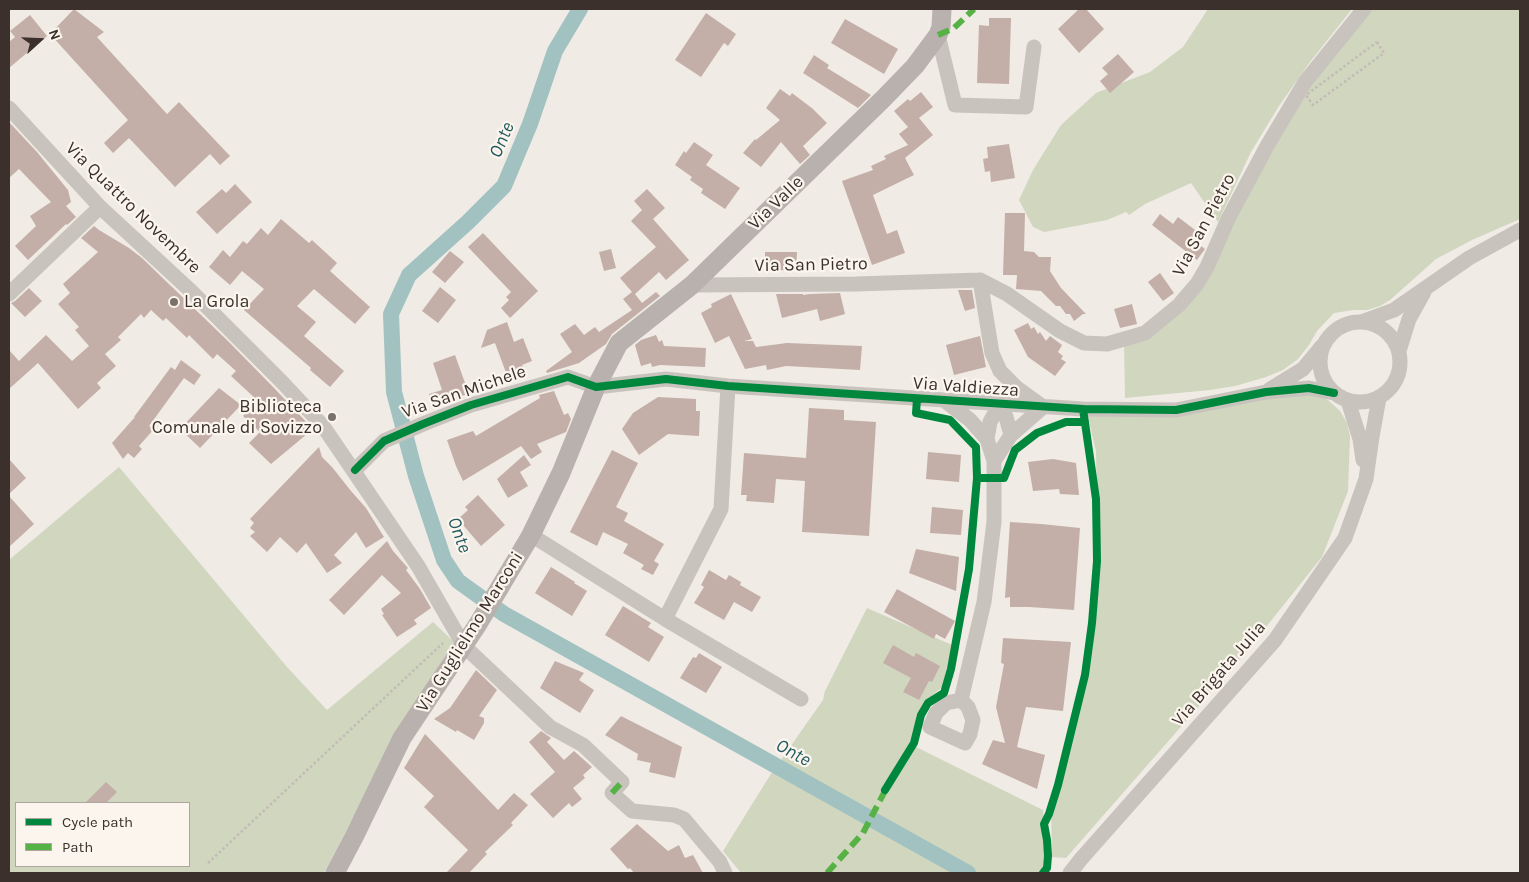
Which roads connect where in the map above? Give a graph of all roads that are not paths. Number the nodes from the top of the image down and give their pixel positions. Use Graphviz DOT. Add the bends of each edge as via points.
graph roads {
  1 [pos="942,9"];
  2 [pos="1364,9"];
  3 [pos="938,35"];
  4 [pos="1034,47"];
  5 [pos="9,108"];
  6 [pos="100,207"];
  7 [pos="1520,230"];
  8 [pos="980,280"];
  9 [pos="692,285"];
  10 [pos="1426,289"];
  11 [pos="9,294"];
  12 [pos="1364,321"];
  13 [pos="1322,346"];
  14 [pos="1399,350"];
  15 [pos="728,386"];
  16 [pos="596,387"];
  17 [pos="1266,392"];
  18 [pos="1334,393"];
  19 [pos="1379,398"];
  20 [pos="945,401"];
  21 [pos="1348,401"];
  22 [pos="1000,404"];
  23 [pos="1043,407"];
  24 [pos="1011,435"];
  25 [pos="987,439"];
  26 [pos="994,460"];
  27 [pos="355,470"];
  28 [pos="1366,479"];
  29 [pos="532,535"];
  30 [pos="665,619"];
  31 [pos="460,639"];
  32 [pos="801,699"];
  33 [pos="961,700"];
  34 [pos="335,873"];
  35 [pos="725,873"];
  36 [pos="1070,873"];
  1 -- 3 [label="main road, Via Valle"];
  2 -- 8 [label="street, Via San Pietro" via="1300,90 1262,154 1197,284 1179,305 1145,332 1106,344 1084,342 1060,331 1007,294"];
  3 -- 4 [label="street" via="955,105 1026,107"];
  3 -- 9 [label="main road, Via Valle" via="915,66 883,99"];
  5 -- 6 [label="street, Via Quattro Novembre"];
  6 -- 11 [label="street"];
  6 -- 27 [label="street, Via Quattro Novembre" via="282,382 324,426"];
  7 -- 10 [label="street" via="1469,258"];
  8 -- 9 [label="street, Via San Pietro"];
  8 -- 23 [label="street" via="992,353 1000,371"];
  9 -- 16 [label="main road, Via Valle" via="619,343"];
  10 -- 12 [label="street" via="1394,310"];
  10 -- 14 [label="street" via="1409,319"];
  12 -- 13 [label="street" via="1346,323 1332,332"];
  12 -- 14 [label="street" via="1379,326 1392,336"];
  13 -- 17 [label="street, Via Valdiezza" via="1302,369"];
  13 -- 18 [label="street" via="1319,363 1324,380"];
  14 -- 19 [label="street" via="1398,378"];
  15 -- 16 [label="street, Via Valdiezza" via="666,378"];
  15 -- 20 [label="street, Via Valdiezza"];
  15 -- 30 [label="street" via="721,509"];
  16 -- 27 [label="street, Via San Michele" via="568,377 471,406 384,441"];
  16 -- 29 [label="main road, Via Guglielmo Marconi" via="565,466"];
  17 -- 18 [label="street, Via Valdiezza" via="1309,388"];
  17 -- 23 [label="street, Via Valdiezza" via="1176,410"];
  18 -- 21 [label="street"];
  19 -- 21 [label="street" via="1364,402"];
  19 -- 28 [label="street, Via Brigata Julia"];
  20 -- 22 [label="street, Via Valdiezza"];
  20 -- 25 [label="street" via="970,420"];
  21 -- 28 [label="street, Via Brigata Julia" via="1360,439"];
  22 -- 23 [label="street, Via Valdiezza"];
  22 -- 24 [label="street"];
  22 -- 25 [label="street" via="990,422"];
  23 -- 24 [label="street"];
  24 -- 26 [label="street"];
  25 -- 26 [label="street"];
  26 -- 33 [label="street" via="994,522 984,602"];
  27 -- 31 [label="street, Via Quattro Novembre" via="418,566"];
  28 -- 36 [label="street, Via Brigata Julia" via="1345,538 1275,640"];
  29 -- 30 [label="street"];
  29 -- 31 [label="main road, Via Guglielmo Marconi" via="478,624"];
  30 -- 32 [label="street"];
  31 -- 34 [label="main road, Via Guglielmo Marconi" via="402,738"];
  31 -- 35 [label="street, Via Quattro Novembre" via="550,727 583,745 632,811 674,815 684,820 720,862"];
}
